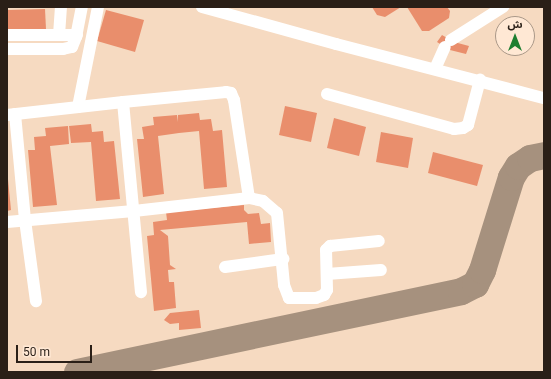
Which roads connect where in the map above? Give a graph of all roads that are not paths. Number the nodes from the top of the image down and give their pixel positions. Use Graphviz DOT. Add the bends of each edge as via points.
graph roads {
  1 [pos="61,7"];
  2 [pos="66,7"];
  3 [pos="98,7"];
  4 [pos="202,7"];
  5 [pos="503,7"];
  6 [pos="82,8"];
  7 [pos="7,35"];
  8 [pos="59,35"];
  9 [pos="77,35"];
  10 [pos="7,49"];
  11 [pos="435,69"];
  12 [pos="480,80"];
  13 [pos="327,94"];
  14 [pos="544,98"];
  15 [pos="123,102"];
  16 [pos="78,107"];
  17 [pos="11,115"];
  18 [pos="249,198"];
  19 [pos="134,211"];
  20 [pos="25,220"];
  21 [pos="7,222"];
  22 [pos="379,241"];
  23 [pos="283,259"];
  24 [pos="225,267"];
  25 [pos="381,270"];
  26 [pos="326,274"];
  27 [pos="141,292"];
  28 [pos="36,300"];
  1 -- 8 [label="street"];
  2 -- 6 [label="street"];
  3 -- 16 [label="street"];
  4 -- 11 [label="street"];
  5 -- 11 [label="street" via="448,44"];
  6 -- 9 [label="street"];
  7 -- 8 [label="street"];
  8 -- 9 [label="street"];
  9 -- 10 [label="street" via="72,47 69,48"];
  11 -- 12 [label="street"];
  12 -- 13 [label="street" via="468,125 454,129"];
  12 -- 14 [label="street"];
  15 -- 16 [label="street"];
  15 -- 18 [label="street" via="231,93"];
  15 -- 19 [label="street"];
  16 -- 17 [label="street"];
  17 -- 20 [label="street"];
  18 -- 19 [label="street"];
  18 -- 23 [label="street" via="263,201 277,213"];
  19 -- 20 [label="street"];
  19 -- 27 [label="street"];
  20 -- 21 [label="street"];
  20 -- 28 [label="street"];
  22 -- 26 [label="street" via="330,246 326,250"];
  23 -- 24 [label="street"];
  23 -- 26 [label="street" via="284,285 289,298 324,296 327,290"];
  25 -- 26 [label="street"];
}
